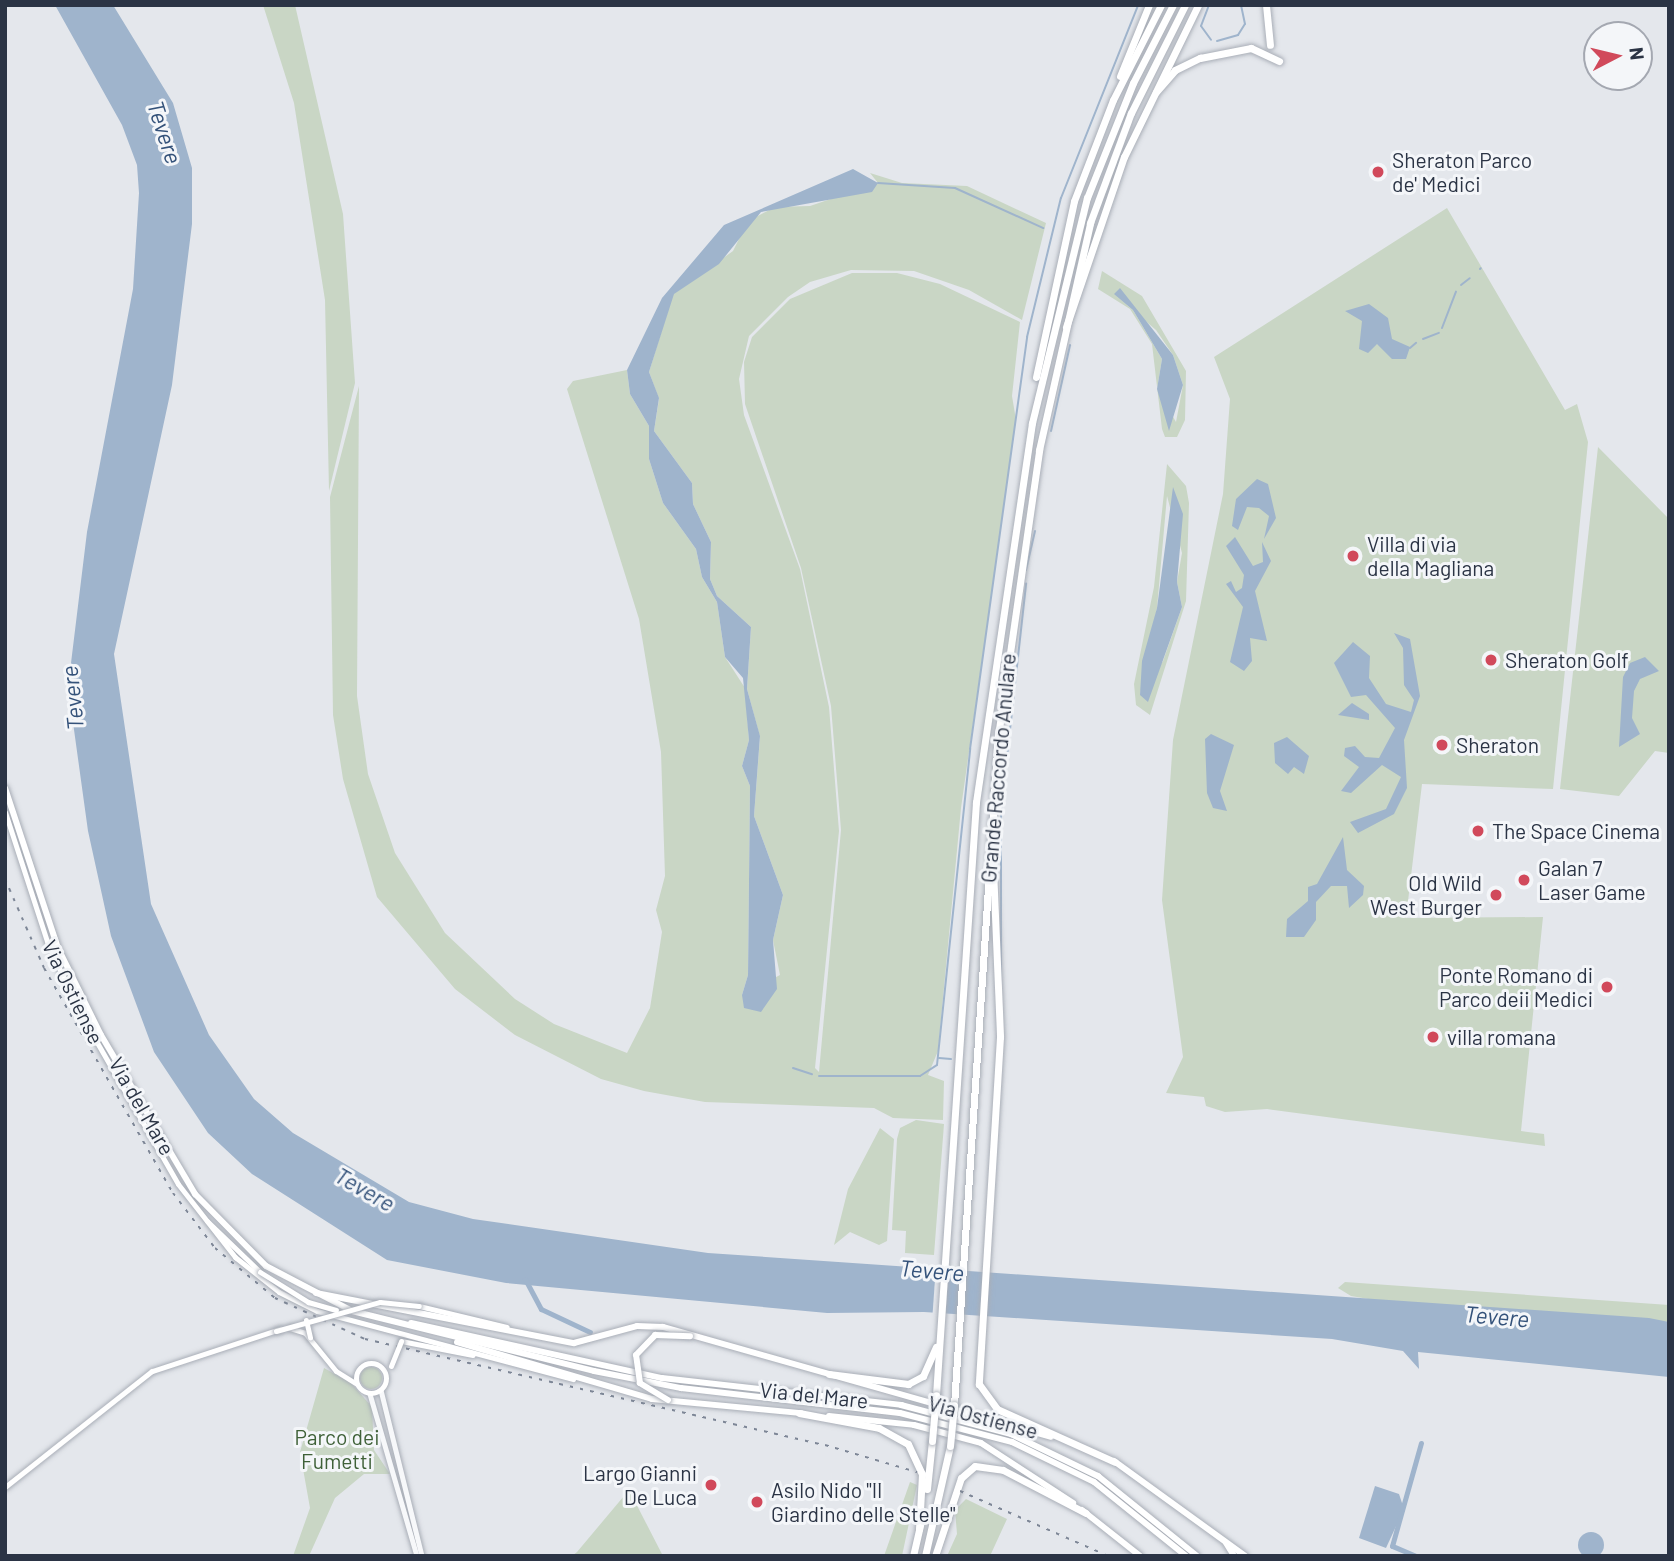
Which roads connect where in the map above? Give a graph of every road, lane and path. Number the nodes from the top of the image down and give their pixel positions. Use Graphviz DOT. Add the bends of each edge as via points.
graph roads {
  1 [pos="1149,5"];
  2 [pos="1161,5"];
  3 [pos="1173,5"];
  4 [pos="1185,5"];
  5 [pos="1198,5"];
  6 [pos="1266,5"];
  7 [pos="1270,45"];
  8 [pos="1279,61"];
  9 [pos="1113,100"];
  10 [pos="1137,126"];
  11 [pos="1057,351"];
  12 [pos="1032,423"];
  13 [pos="5,788"];
  14 [pos="5,812"];
  15 [pos="991,835"];
  16 [pos="187,1197"];
  17 [pos="294,1285"];
  18 [pos="350,1309"];
  19 [pos="309,1318"];
  20 [pos="395,1322"];
  21 [pos="941,1324"];
  22 [pos="418,1329"];
  23 [pos="276,1331"];
  24 [pos="690,1336"];
  25 [pos="547,1337"];
  26 [pos="310,1338"];
  27 [pos="497,1360"];
  28 [pos="385,1372"];
  29 [pos="830,1374"];
  30 [pos="357,1384"];
  31 [pos="610,1387"];
  32 [pos="381,1390"];
  33 [pos="370,1394"];
  34 [pos="668,1400"];
  35 [pos="799,1413"];
  36 [pos="1115,1462"];
  37 [pos="5,1488"];
  38 [pos="1086,1513"];
  39 [pos="919,1529"];
  40 [pos="1237,1553"];
  41 [pos="417,1556"];
  42 [pos="422,1556"];
  43 [pos="914,1556"];
  44 [pos="925,1556"];
  45 [pos="935,1556"];
  46 [pos="1140,1556"];
  47 [pos="1186,1556"];
  48 [pos="1197,1556"];
  49 [pos="1247,1556"];
  1 -- 9 [label="highway"];
  2 -- 9 [label="highway, Grande Raccordo Anulare"];
  3 -- 12 [label="highway, Grande Raccordo Anulare" via="1133,83 1087,198"];
  4 -- 11 [label="highway, Grande Raccordo Anulare" via="1105,177"];
  5 -- 10 [label="highway"];
  6 -- 7 [label="highway"];
  8 -- 10 [label="highway" via="1251,48 1190,61 1163,83"];
  9 -- 12 [label="highway, Grande Raccordo Anulare" via="1061,244"];
  10 -- 11 [label="highway"];
  11 -- 15 [label="highway, Grande Raccordo Anulare" via="1010,633"];
  12 -- 21 [label="highway, Grande Raccordo Anulare" via="976,802"];
  13 -- 17 [label="main road, Via del Mare" via="64,964 173,1160 227,1233"];
  14 -- 16 [label="main road, Via Ostiense" via="68,989"];
  15 -- 36 [label="highway" via="1000,1015 978,1373 983,1394 997,1409"];
  15 -- 44 [label="highway, Grande Raccordo Anulare, bridge" via="954,1405 950,1446"];
  16 -- 18 [label="main road, bridge" via="260,1272 315,1306"];
  16 -- 27 [label="main road" via="235,1257 290,1298"];
  17 -- 20 [label="main road, Via del Mare" via="341,1307"];
  17 -- 25 [label="main road" via="455,1322"];
  18 -- 19 [label="main road, bridge"];
  18 -- 25 [label="main road, bridge" via="400,1302"];
  19 -- 23 [label="main road, bridge"];
  19 -- 26 [label="main road, bridge" via="303,1326"];
  20 -- 22 [label="main road, Via del Mare"];
  20 -- 48 [label="main road, Via del Mare" via="488,1336 666,1379 901,1405 1002,1432 1092,1472"];
  21 -- 29 [label="highway" via="924,1373 894,1385"];
  21 -- 39 [label="highway, Grande Raccordo Anulare, bridge" via="932,1441"];
  22 -- 31 [label="main road, Via Ostiense"];
  22 -- 47 [label="main road, Via del Mare" via="648,1382 900,1412 993,1437 1084,1476"];
  23 -- 26 [label="main road, bridge" via="296,1328"];
  23 -- 37 [label="main road" via="205,1352 138,1380"];
  24 -- 25 [label="main road, bridge" via="644,1326 587,1342"];
  24 -- 29 [label="main road, Via Ostiense"];
  24 -- 34 [label="main road, bridge" via="655,1335 636,1356 640,1383"];
  26 -- 30 [label="main road" via="331,1365"];
  27 -- 28 [label="main road, bridge" via="401,1341"];
  27 -- 31 [label="main road"];
  28 -- 30 [label="main road" via="365,1364"];
  28 -- 32 [label="main road"];
  29 -- 36 [label="main road, Via Ostiense" via="1057,1438"];
  30 -- 33 [label="main road"];
  31 -- 34 [label="main road, Via Ostiense"];
  32 -- 33 [label="main road"];
  32 -- 42 [label="street"];
  33 -- 41 [label="street"];
  34 -- 35 [label="main road, Via Ostiense"];
  35 -- 38 [label="main road, Via Ostiense" via="906,1423 981,1443"];
  35 -- 39 [label="highway" via="879,1428 908,1444 922,1474"];
  36 -- 40 [label="main road, Via Ostiense"];
  38 -- 45 [label="highway" via="1003,1470 975,1466 961,1479"];
  38 -- 46 [label="main road, Via Ostiense"];
  39 -- 43 [label="highway, Grande Raccordo Anulare"];
  40 -- 49 [label="main road"];
}
